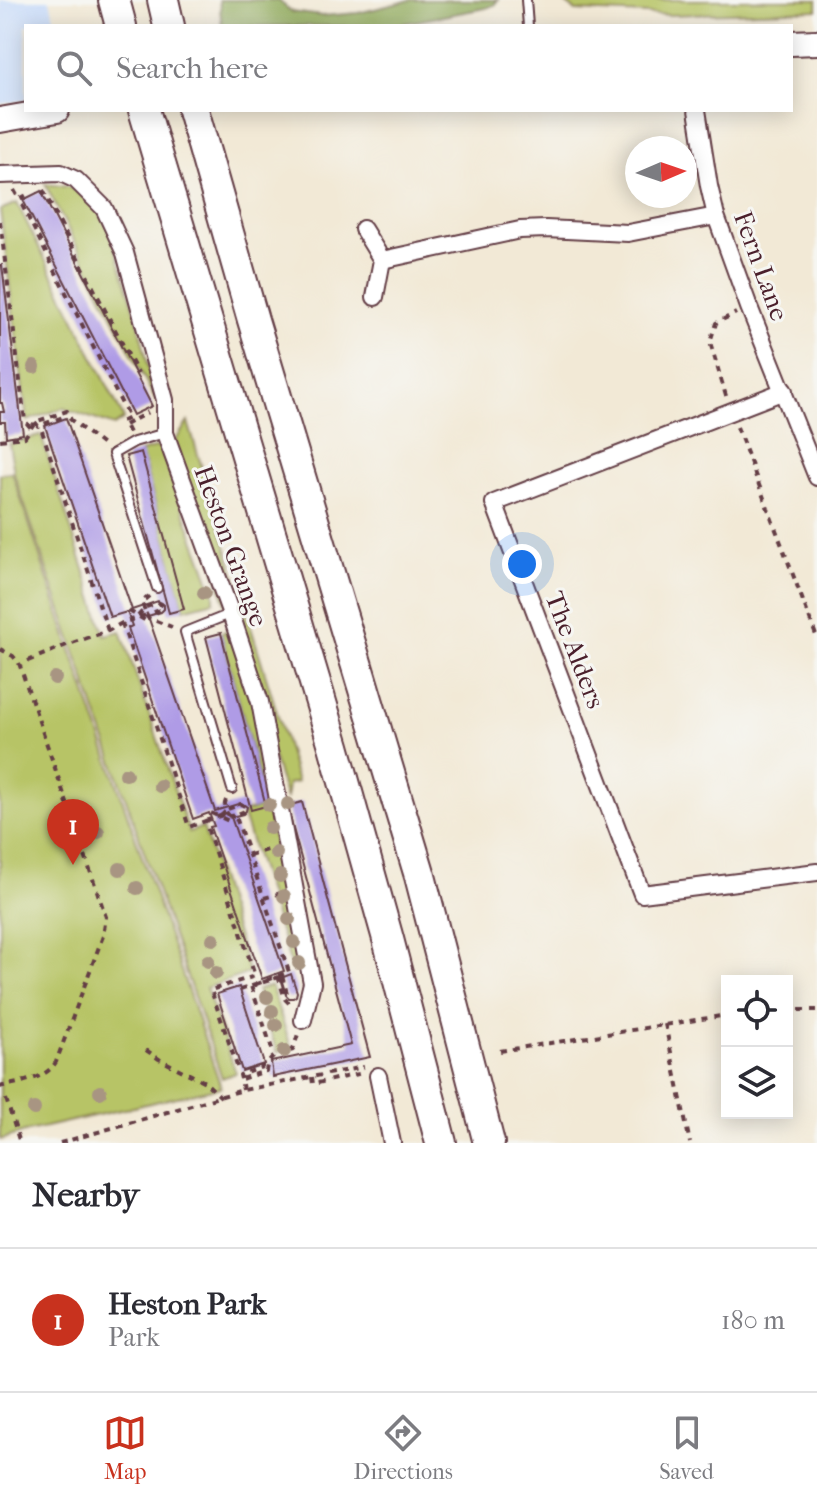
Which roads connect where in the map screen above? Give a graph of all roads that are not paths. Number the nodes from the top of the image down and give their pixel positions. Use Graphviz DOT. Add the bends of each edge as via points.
graph roads {
  1 [pos="114,0"];
  2 [pos="163,0"];
  3 [pos="526,0"];
  4 [pos="120,24"];
  5 [pos="169,24"];
  6 [pos="528,24"];
  7 [pos="817,42"];
  8 [pos="793,43"];
  9 [pos="46,112"];
  10 [pos="145,112"];
  11 [pos="194,112"];
  12 [pos="697,112"];
  13 [pos="0,120"];
  14 [pos="0,175"];
  15 [pos="716,216"];
  16 [pos="363,229"];
  17 [pos="382,260"];
  18 [pos="375,297"];
  19 [pos="784,391"];
  20 [pos="165,433"];
  21 [pos="817,477"];
  22 [pos="157,588"];
  23 [pos="231,614"];
  24 [pos="232,789"];
  25 [pos="817,872"];
  26 [pos="303,1020"];
  27 [pos="373,1071"];
  28 [pos="392,1143"];
  29 [pos="441,1143"];
  30 [pos="489,1143"];
  1 -- 4 [label="highway"];
  2 -- 5 [label="highway"];
  3 -- 6 [label="lane"];
  7 -- 8 [label="street"];
  9 -- 13 [label="street"];
  10 -- 29 [label="highway" via="334,746"];
  11 -- 30 [label="highway" via="420,876"];
  12 -- 15 [label="street, Fern Lane"];
  14 -- 20 [label="street, Heston Grange" via="61,173 76,180 104,208 125,253 165,400"];
  15 -- 17 [label="street" via="628,233 520,230"];
  15 -- 19 [label="street, Fern Lane"];
  16 -- 17 [label="street"];
  17 -- 18 [label="street"];
  19 -- 21 [label="street, Fern Lane"];
  19 -- 25 [label="street, The Alders" via="494,503 642,894"];
  20 -- 22 [label="lane" via="113,454"];
  20 -- 23 [label="street, Heston Grange"];
  23 -- 24 [label="lane" via="185,632"];
  23 -- 26 [label="street, Heston Grange" via="260,702 312,983"];
  27 -- 28 [label="street"];
}
